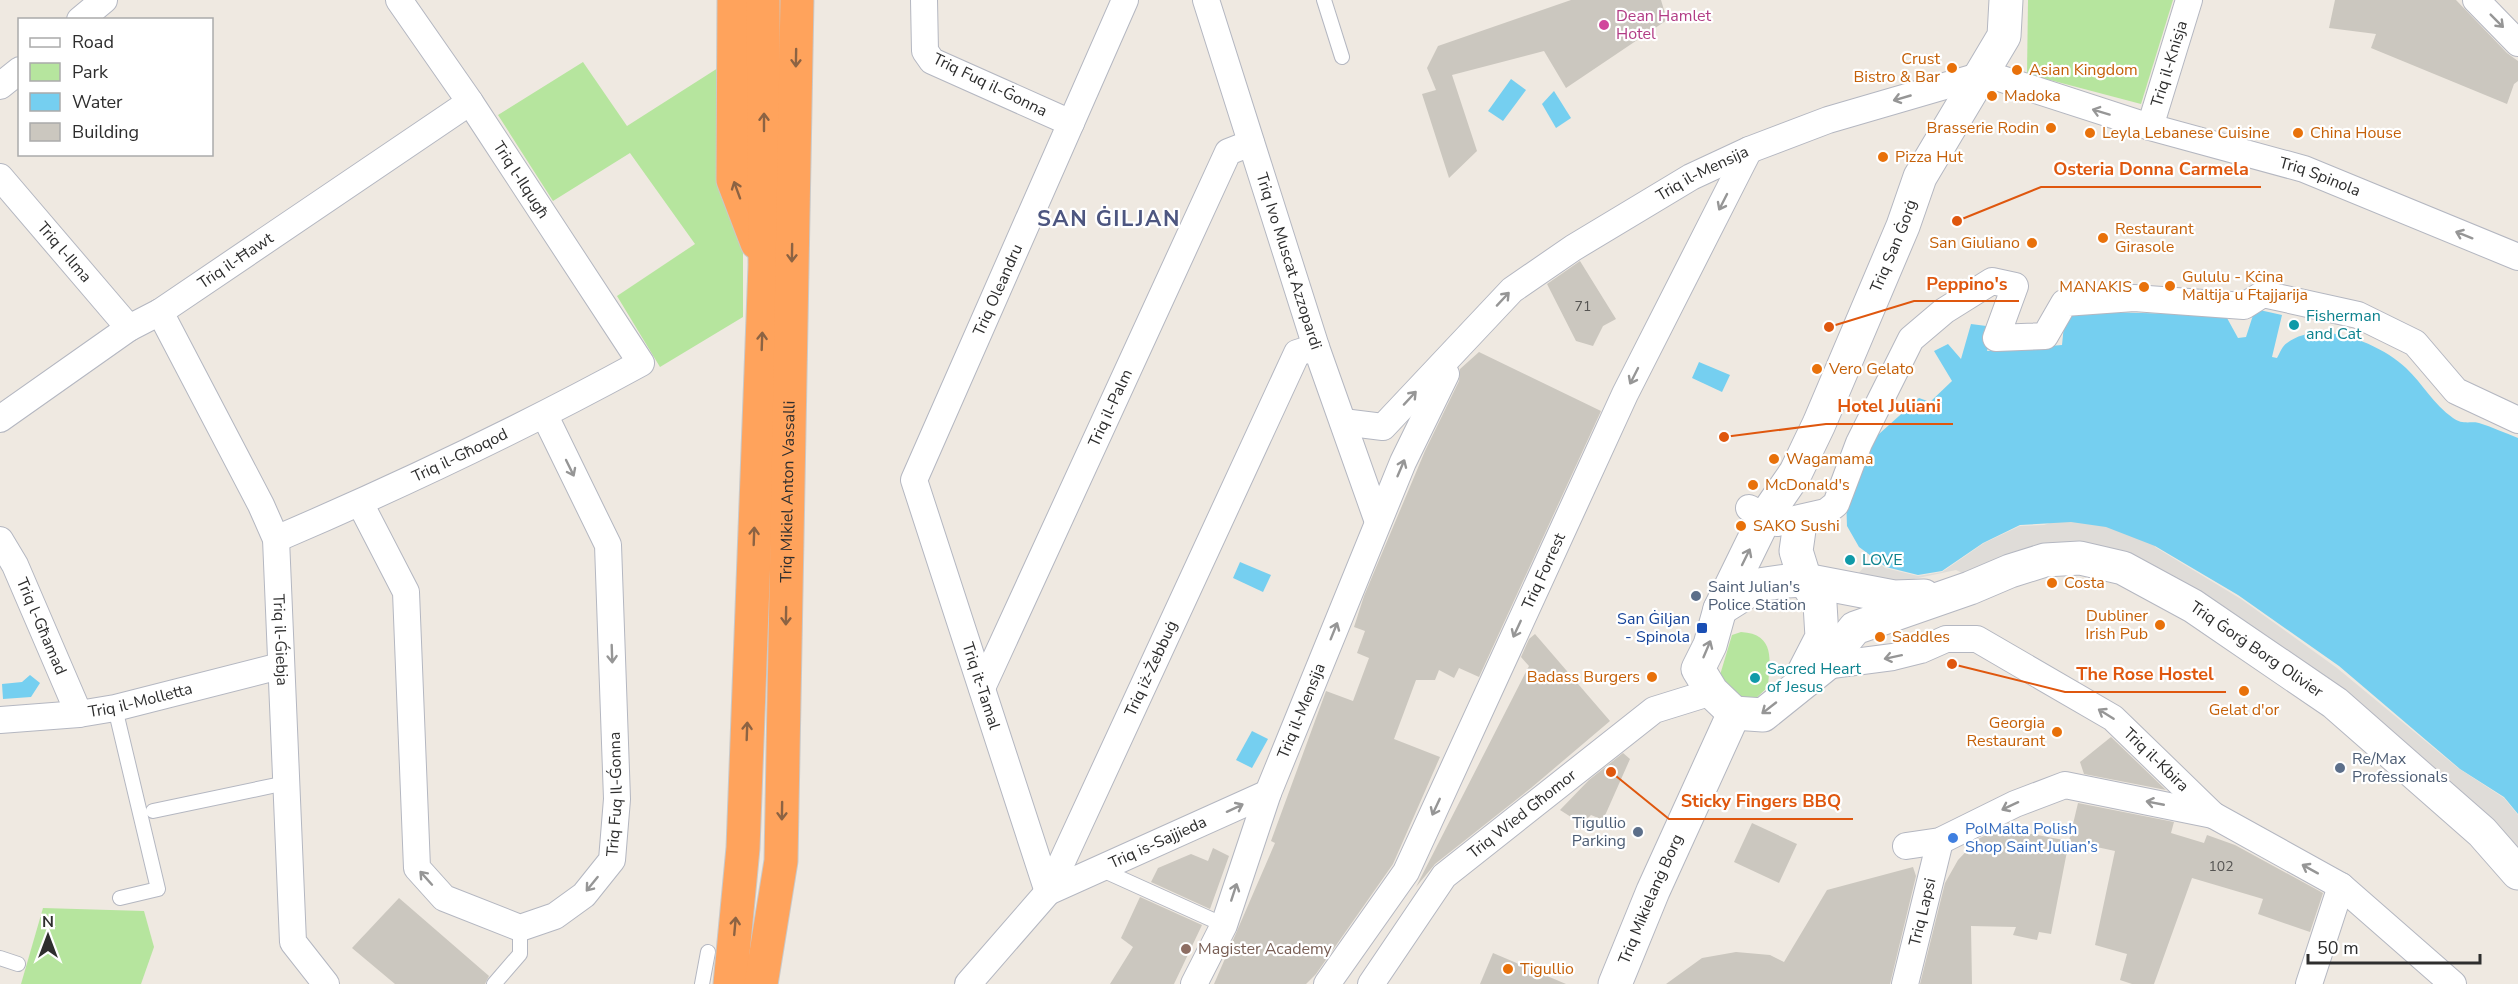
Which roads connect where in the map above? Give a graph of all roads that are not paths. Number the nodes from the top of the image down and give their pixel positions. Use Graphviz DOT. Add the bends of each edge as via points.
graph roads {
  1 [pos="104,0"];
  2 [pos="399,0"];
  3 [pos="734,0"];
  4 [pos="763,0"];
  5 [pos="797,0"];
  6 [pos="924,0"];
  7 [pos="1125,0"];
  8 [pos="1207,0"];
  9 [pos="1324,0"];
  10 [pos="2006,0"];
  11 [pos="2189,0"];
  12 [pos="2476,0"];
  13 [pos="82,18"];
  14 [pos="2518,43"];
  15 [pos="1342,57"];
  16 [pos="18,72"];
  17 [pos="1979,76"];
  18 [pos="0,86"];
  19 [pos="470,102"];
  20 [pos="1071,123"];
  21 [pos="2150,127"];
  22 [pos="1251,143"];
  23 [pos="1749,150"];
  24 [pos="0,177"];
  25 [pos="2518,257"];
  26 [pos="765,265"];
  27 [pos="160,312"];
  28 [pos="129,328"];
  29 [pos="1464,342"];
  30 [pos="1316,347"];
  31 [pos="640,363"];
  32 [pos="545,416"];
  33 [pos="0,419"];
  34 [pos="2518,420"];
  35 [pos="1343,422"];
  36 [pos="1383,427"];
  37 [pos="1413,441"];
  38 [pos="1797,472"];
  39 [pos="914,480"];
  40 [pos="360,503"];
  41 [pos="1757,513"];
  42 [pos="1378,522"];
  43 [pos="1798,524"];
  44 [pos="276,539"];
  45 [pos="0,540"];
  46 [pos="1805,580"];
  47 [pos="1859,591"];
  48 [pos="1941,596"];
  49 [pos="1720,609"];
  50 [pos="280,666"];
  51 [pos="1824,666"];
  52 [pos="1798,685"];
  53 [pos="982,688"];
  54 [pos="1723,703"];
  55 [pos="115,708"];
  56 [pos="79,714"];
  57 [pos="0,720"];
  58 [pos="286,783"];
  59 [pos="1268,793"];
  60 [pos="153,811"];
  61 [pos="2213,815"];
  62 [pos="1940,842"];
  63 [pos="1906,846"];
  64 [pos="1100,870"];
  65 [pos="1406,872"];
  66 [pos="2518,873"];
  67 [pos="1444,876"];
  68 [pos="2341,886"];
  69 [pos="1048,892"];
  70 [pos="120,897"];
  71 [pos="1224,925"];
  72 [pos="520,928"];
  73 [pos="708,952"];
  74 [pos="0,958"];
  75 [pos="18,964"];
  76 [pos="326,984"];
  77 [pos="494,984"];
  78 [pos="702,984"];
  79 [pos="730,984"];
  80 [pos="761,984"];
  81 [pos="968,984"];
  82 [pos="1194,984"];
  83 [pos="1327,984"];
  84 [pos="1371,984"];
  85 [pos="1615,984"];
  86 [pos="1905,984"];
  87 [pos="2309,984"];
  88 [pos="2453,984"];
  1 -- 13 [label="street"];
  2 -- 19 [label="street, Triq l-Ilqugħ"];
  26 -- 3 [label="highway, one-way" via="733,180"];
  26 -- 4 [label="highway, Triq Mikiel Anton Vassalli, one-way"];
  5 -- 80 [label="highway, Triq Mikiel Anton Vassalli, one-way" via="781,861"];
  6 -- 20 [label="street, Triq Fuq il-Ġonna" via="925,51 932,61"];
  7 -- 20 [label="street, Triq Oleandru"];
  8 -- 22 [label="street, Triq Ivo Muscat Azzopardi"];
  9 -- 15 [label="lane"];
  10 -- 17 [label="main road, Triq San Ġorġ" via="2004,36"];
  11 -- 21 [label="street, Triq il-Knisja"];
  12 -- 14 [label="street, one-way"];
  16 -- 18 [label="street"];
  21 -- 17 [label="street, Triq Spinola, one-way" via="1999,78"];
  17 -- 23 [label="street, Triq il-Mensija, one-way" via="1828,120"];
  17 -- 38 [label="main road, Triq San Ġorġ" via="1920,177 1903,226"];
  19 -- 27 [label="street, Triq il-Ħawt"];
  19 -- 31 [label="street, Triq l-Ilqugħ"];
  20 -- 39 [label="street, Triq Oleandru"];
  25 -- 21 [label="street, Triq Spinola, one-way" via="2304,169"];
  22 -- 30 [label="street, Triq Ivo Muscat Azzopardi"];
  22 -- 53 [label="street, Triq il-Palm" via="1228,152"];
  29 -- 23 [label="street, Triq il-Mensija, one-way" via="1512,290 1573,248 1691,177"];
  23 -- 65 [label="street, Triq Forrest, one-way" via="1625,394"];
  24 -- 28 [label="street, Triq l-Ilma"];
  79 -- 26 [label="highway, Triq Mikiel Anton Vassalli, one-way" via="743,848"];
  27 -- 28 [label="street, Triq il-Ħawt"];
  27 -- 44 [label="street, Triq il-Ǵiebja"];
  28 -- 33 [label="street, Triq il-Ħawt"];
  36 -- 29 [label="street, Triq il-Mensija, one-way"];
  29 -- 37 [label="street, Triq il-Mensija"];
  30 -- 35 [label="street, Triq Ivo Muscat Azzopardi"];
  30 -- 69 [label="street, Triq iż-Żebbuġ" via="1297,353"];
  31 -- 32 [label="street, Triq il-Għoqod"];
  32 -- 40 [label="street, Triq il-Għoqod"];
  32 -- 72 [label="street, Triq Fuq Il-Ǵonna, one-way" via="608,545 616,798 612,860 584,895 555,916"];
  34 -- 43 [label="street" via="2456,391 2415,343 2358,315 2263,294 2244,306 2134,298 2064,303 2045,336 1996,338 2015,286 1992,281 1944,311 1911,339 1859,443 1836,504"];
  35 -- 36 [label="street"];
  35 -- 42 [label="street, Triq Ivo Muscat Azzopardi"];
  36 -- 37 [label="street"];
  42 -- 37 [label="street, Triq il-Mensija, one-way"];
  38 -- 41 [label="main road, Triq San Ġorġ"];
  38 -- 43 [label="main road"];
  39 -- 53 [label="street, Triq it-Tamal"];
  40 -- 44 [label="street, Triq il-Għoqod"];
  72 -- 40 [label="street, one-way" via="444,898 417,868 406,592"];
  41 -- 43 [label="street" via="1777,523"];
  49 -- 41 [label="main road, Triq San Ġorġ, one-way"];
  59 -- 42 [label="street, Triq il-Mensija, one-way"];
  43 -- 46 [label="main road" via="1796,551"];
  43 -- 47 [label="main road" via="1825,561"];
  44 -- 50 [label="street, Triq il-Ǵiebja"];
  45 -- 56 [label="street, Triq l-Għamad" via="15,565"];
  46 -- 47 [label="main road"];
  46 -- 49 [label="main road" via="1758,585"];
  46 -- 52 [label="main road" via="1820,604 1822,637"];
  47 -- 48 [label="main road" via="1894,597"];
  48 -- 51 [label="main road" via="1855,628"];
  48 -- 66 [label="main road, Triq Ġorġ Borg Olivier" via="2045,560 2080,558 2123,568 2193,606 2335,703 2482,832"];
  54 -- 49 [label="main road, Triq San Ġorġ, one-way" via="1698,669 1710,645"];
  50 -- 55 [label="street, Triq il-Molletta"];
  50 -- 58 [label="street, Triq il-Ǵiebja"];
  51 -- 52 [label="main road"];
  61 -- 51 [label="street, Triq il-Kbira, one-way" via="2113,718 1977,639 1946,639 1893,657"];
  52 -- 54 [label="main road, one-way" via="1763,715"];
  53 -- 69 [label="street, Triq it-Tamal"];
  54 -- 67 [label="street, Triq Wied Għomor" via="1654,710"];
  54 -- 85 [label="main road, Triq Mikielanġ Borg"];
  55 -- 56 [label="street, Triq il-Molletta"];
  55 -- 70 [label="lane" via="158,890"];
  56 -- 57 [label="street, Triq il-Molletta"];
  58 -- 60 [label="lane"];
  58 -- 76 [label="street, Triq il-Ǵiebja" via="293,942"];
  64 -- 59 [label="street, Triq is-Sajjieda, one-way"];
  71 -- 59 [label="street, Triq il-Mensija, one-way"];
  61 -- 62 [label="street, one-way" via="2065,785 2015,804"];
  68 -- 61 [label="street, Triq il-Kbira, one-way"];
  62 -- 63 [label="street"];
  62 -- 86 [label="street, Triq Lapsi"];
  64 -- 69 [label="street, Triq is-Sajjieda"];
  64 -- 71 [label="lane"];
  65 -- 67 [label="street"];
  65 -- 83 [label="street, Triq Forrest"];
  67 -- 84 [label="street, Triq Wied Għomor"];
  68 -- 87 [label="street"];
  68 -- 88 [label="street, Triq il-Kbira"];
  69 -- 81 [label="street, Triq iż-Żebbuġ"];
  71 -- 82 [label="street, Triq il-Mensija"];
  72 -- 77 [label="lane" via="520,954"];
  73 -- 78 [label="lane"];
  74 -- 75 [label="lane"];
}
